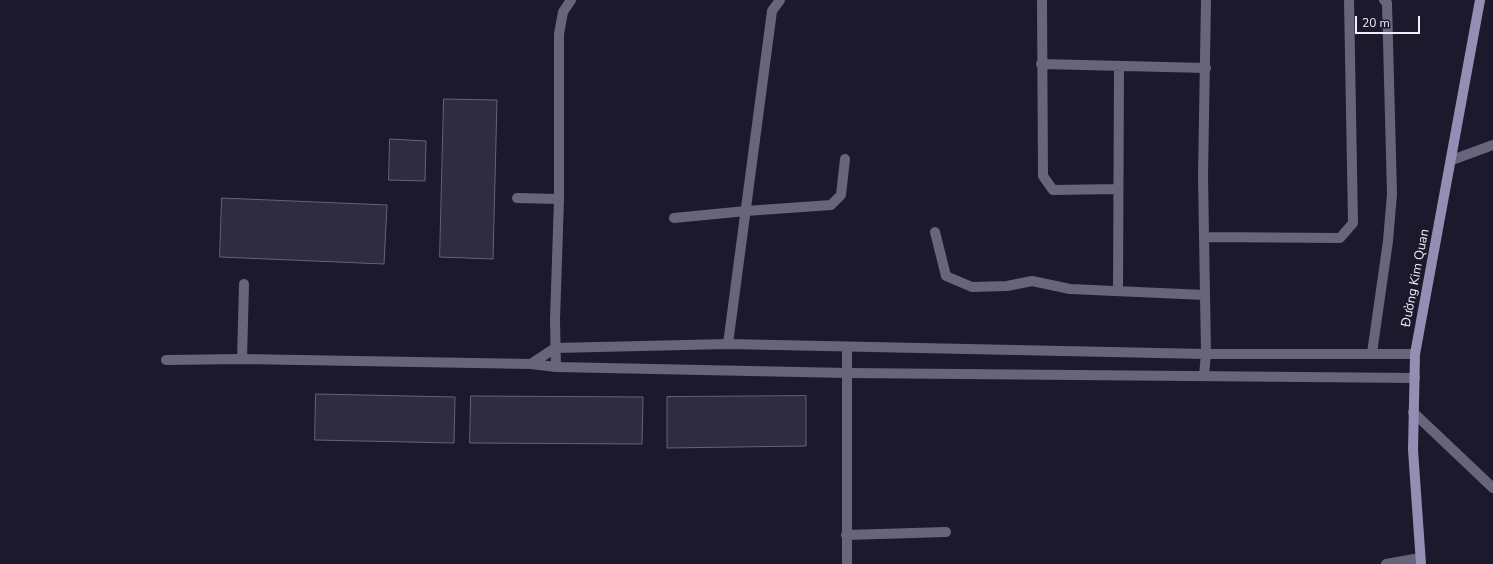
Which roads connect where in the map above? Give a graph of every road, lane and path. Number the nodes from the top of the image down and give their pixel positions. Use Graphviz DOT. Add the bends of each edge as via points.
graph roads {
  1 [pos="571,0"];
  2 [pos="780,0"];
  3 [pos="1042,0"];
  4 [pos="1206,0"];
  5 [pos="1348,0"];
  6 [pos="1384,0"];
  7 [pos="1480,0"];
  8 [pos="1041,64"];
  9 [pos="1119,66"];
  10 [pos="1206,68"];
  11 [pos="1493,145"];
  12 [pos="845,159"];
  13 [pos="1452,160"];
  14 [pos="1118,189"];
  15 [pos="517,198"];
  16 [pos="559,199"];
  17 [pos="746,211"];
  18 [pos="674,218"];
  19 [pos="936,232"];
  20 [pos="1204,237"];
  21 [pos="244,284"];
  22 [pos="1118,291"];
  23 [pos="1205,295"];
  24 [pos="728,344"];
  25 [pos="555,348"];
  26 [pos="847,348"];
  27 [pos="1372,353"];
  28 [pos="1206,354"];
  29 [pos="1415,354"];
  30 [pos="242,359"];
  31 [pos="166,360"];
  32 [pos="531,364"];
  33 [pos="556,367"];
  34 [pos="847,373"];
  35 [pos="1204,376"];
  36 [pos="1415,378"];
  37 [pos="1413,412"];
  38 [pos="1493,488"];
  39 [pos="946,532"];
  40 [pos="846,535"];
  41 [pos="1420,561"];
  42 [pos="846,564"];
  43 [pos="1386,564"];
  1 -- 16 [label="street" via="563,12 559,34"];
  2 -- 17 [label="street" via="772,11"];
  3 -- 8 [label="street"];
  4 -- 10 [label="street"];
  5 -- 20 [label="street" via="1353,223 1340,238"];
  6 -- 27 [label="street" via="1387,4 1392,194"];
  7 -- 13 [label="main road, Đường Kim Quan"];
  8 -- 9 [label="street"];
  8 -- 14 [label="street" via="1043,176 1053,190"];
  9 -- 10 [label="street"];
  9 -- 14 [label="street"];
  10 -- 20 [label="street"];
  11 -- 13 [label="street"];
  12 -- 17 [label="street" via="841,195 831,205"];
  13 -- 29 [label="main road, Đường Kim Quan"];
  14 -- 22 [label="street"];
  15 -- 16 [label="street"];
  16 -- 25 [label="street"];
  17 -- 18 [label="street"];
  17 -- 24 [label="street"];
  19 -- 22 [label="street" via="946,276 972,287 1006,286 1032,281 1070,289"];
  20 -- 23 [label="street"];
  21 -- 30 [label="street"];
  22 -- 23 [label="street"];
  23 -- 28 [label="street"];
  24 -- 25 [label="street"];
  24 -- 26 [label="street"];
  25 -- 32 [label="street"];
  25 -- 33 [label="street"];
  26 -- 28 [label="street"];
  26 -- 34 [label="street"];
  27 -- 28 [label="street"];
  27 -- 29 [label="street"];
  28 -- 35 [label="street"];
  29 -- 36 [label="main road, Đường Kim Quan"];
  30 -- 31 [label="street"];
  30 -- 32 [label="street"];
  32 -- 33 [label="street"];
  33 -- 34 [label="street"];
  34 -- 35 [label="street"];
  34 -- 40 [label="street"];
  35 -- 36 [label="street"];
  36 -- 37 [label="main road, Đường Kim Quan"];
  37 -- 38 [label="street"];
  37 -- 41 [label="main road, Đường Kim Quan"];
  39 -- 40 [label="street"];
  40 -- 42 [label="street"];
  41 -- 43 [label="street"];
}
